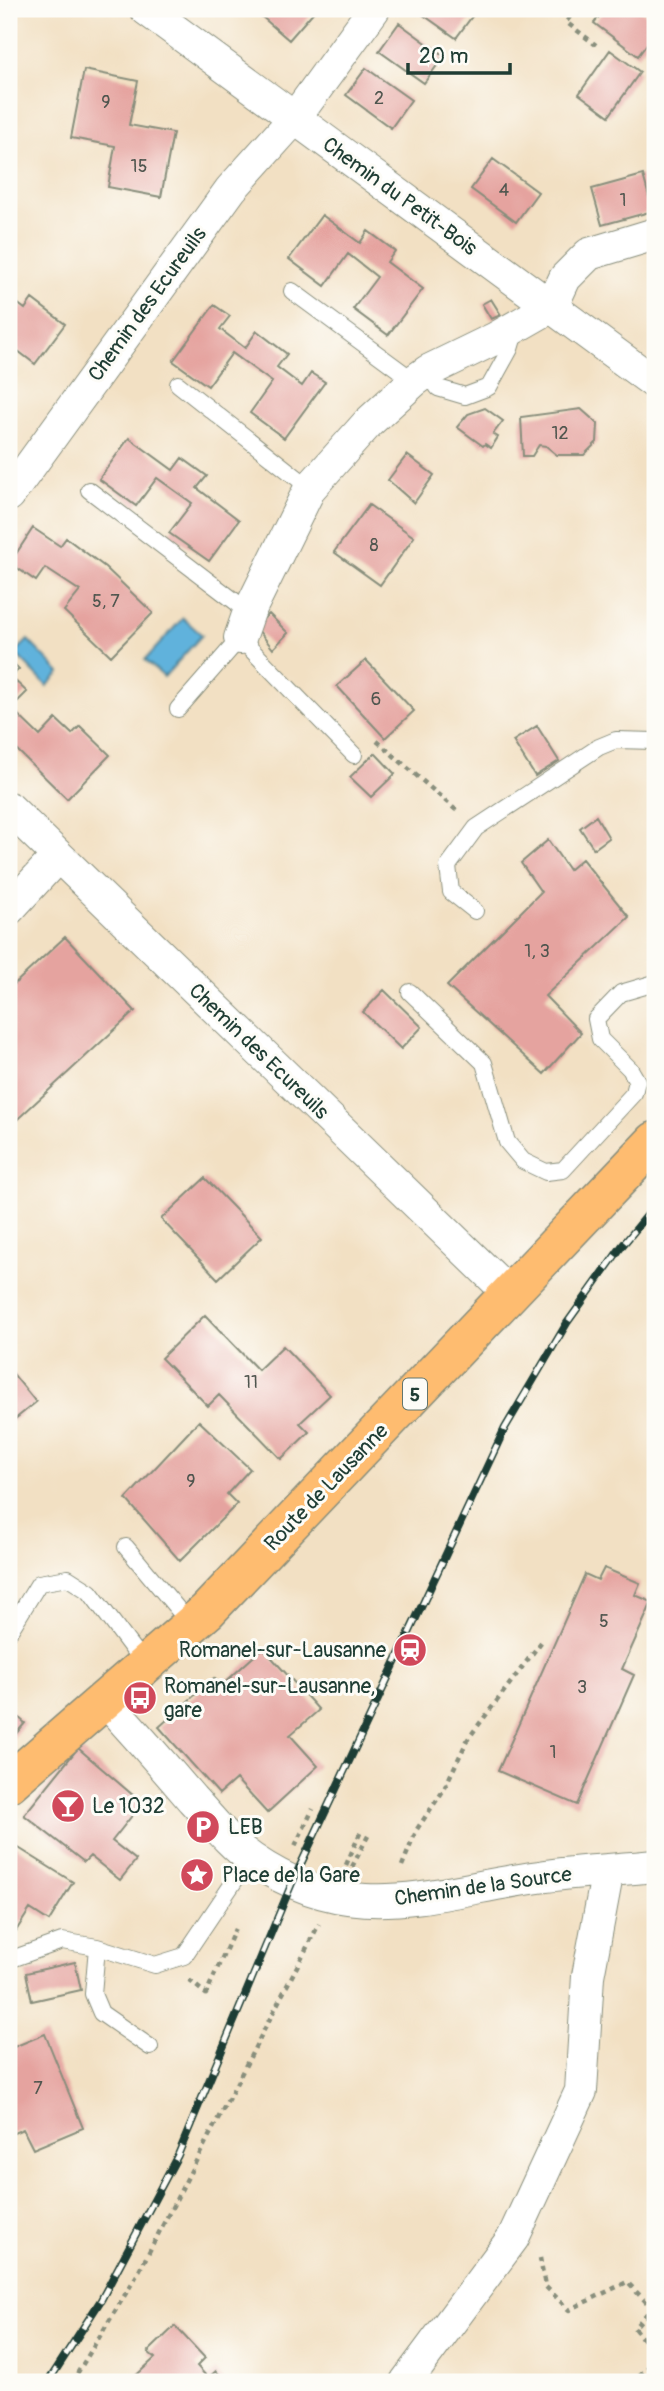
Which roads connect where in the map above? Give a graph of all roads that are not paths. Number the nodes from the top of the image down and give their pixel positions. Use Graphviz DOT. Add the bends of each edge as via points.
graph roads {
  1 [pos="146,9"];
  2 [pos="374,9"];
  3 [pos="294,119"];
  4 [pos="655,234"];
  5 [pos="292,291"];
  6 [pos="552,306"];
  7 [pos="421,376"];
  8 [pos="655,383"];
  9 [pos="177,384"];
  10 [pos="310,488"];
  11 [pos="89,490"];
  12 [pos="9,495"];
  13 [pos="245,625"];
  14 [pos="178,709"];
  15 [pos="655,741"];
  16 [pos="354,755"];
  17 [pos="9,808"];
  18 [pos="58,856"];
  19 [pos="9,909"];
  20 [pos="475,911"];
  21 [pos="655,983"];
  22 [pos="410,992"];
  23 [pos="655,1141"];
  24 [pos="510,1294"];
  25 [pos="126,1548"];
  26 [pos="191,1625"];
  27 [pos="9,1632"];
  28 [pos="144,1664"];
  29 [pos="104,1699"];
  30 [pos="9,1783"];
  31 [pos="250,1858"];
  32 [pos="655,1866"];
  33 [pos="608,1870"];
  34 [pos="97,1947"];
  35 [pos="9,1960"];
  36 [pos="150,2048"];
  37 [pos="406,2382"];
  1 -- 3 [label="street, Chemin du Petit-Bois"];
  2 -- 3 [label="street, Chemin des Ecureuils"];
  3 -- 6 [label="street, Chemin du Petit-Bois"];
  3 -- 12 [label="street, Chemin des Ecureuils" via="231,189"];
  4 -- 6 [label="street" via="589,254 565,278"];
  5 -- 7 [label="lane"];
  6 -- 7 [label="street"];
  6 -- 8 [label="street, Chemin du Petit-Bois"];
  7 -- 10 [label="street" via="368,423"];
  9 -- 10 [label="lane"];
  10 -- 13 [label="street"];
  11 -- 13 [label="lane"];
  13 -- 14 [label="lane"];
  13 -- 16 [label="lane"];
  15 -- 20 [label="lane" via="616,740 599,747 476,828 447,866 451,891"];
  17 -- 18 [label="street, Chemin des Ecureuils"];
  18 -- 19 [label="street"];
  18 -- 24 [label="street, Chemin des Ecureuils"];
  21 -- 22 [label="lane" via="621,993 596,1019 600,1039 638,1081 634,1093 563,1170 546,1172 523,1161 507,1142 484,1063"];
  23 -- 24 [label="main road, Route de Lausanne / 5"];
  24 -- 26 [label="main road, Route de Lausanne / 5"];
  25 -- 26 [label="lane"];
  26 -- 28 [label="main road, Route de Lausanne / 5"];
  27 -- 28 [label="lane" via="39,1583 68,1578 90,1592"];
  28 -- 29 [label="main road, Route de Lausanne / 5"];
  29 -- 30 [label="main road, Route de Lausanne / 5"];
  29 -- 31 [label="street" via="221,1832"];
  31 -- 33 [label="street, Chemin de la Source" via="280,1876 388,1899"];
  31 -- 34 [label="lane" via="184,1956 155,1965"];
  32 -- 33 [label="street, Chemin de la Source"];
  33 -- 37 [label="street" via="587,1976 581,2091 513,2238"];
  34 -- 35 [label="lane" via="62,1941"];
  34 -- 36 [label="lane" via="93,1994 101,2013"];
}
